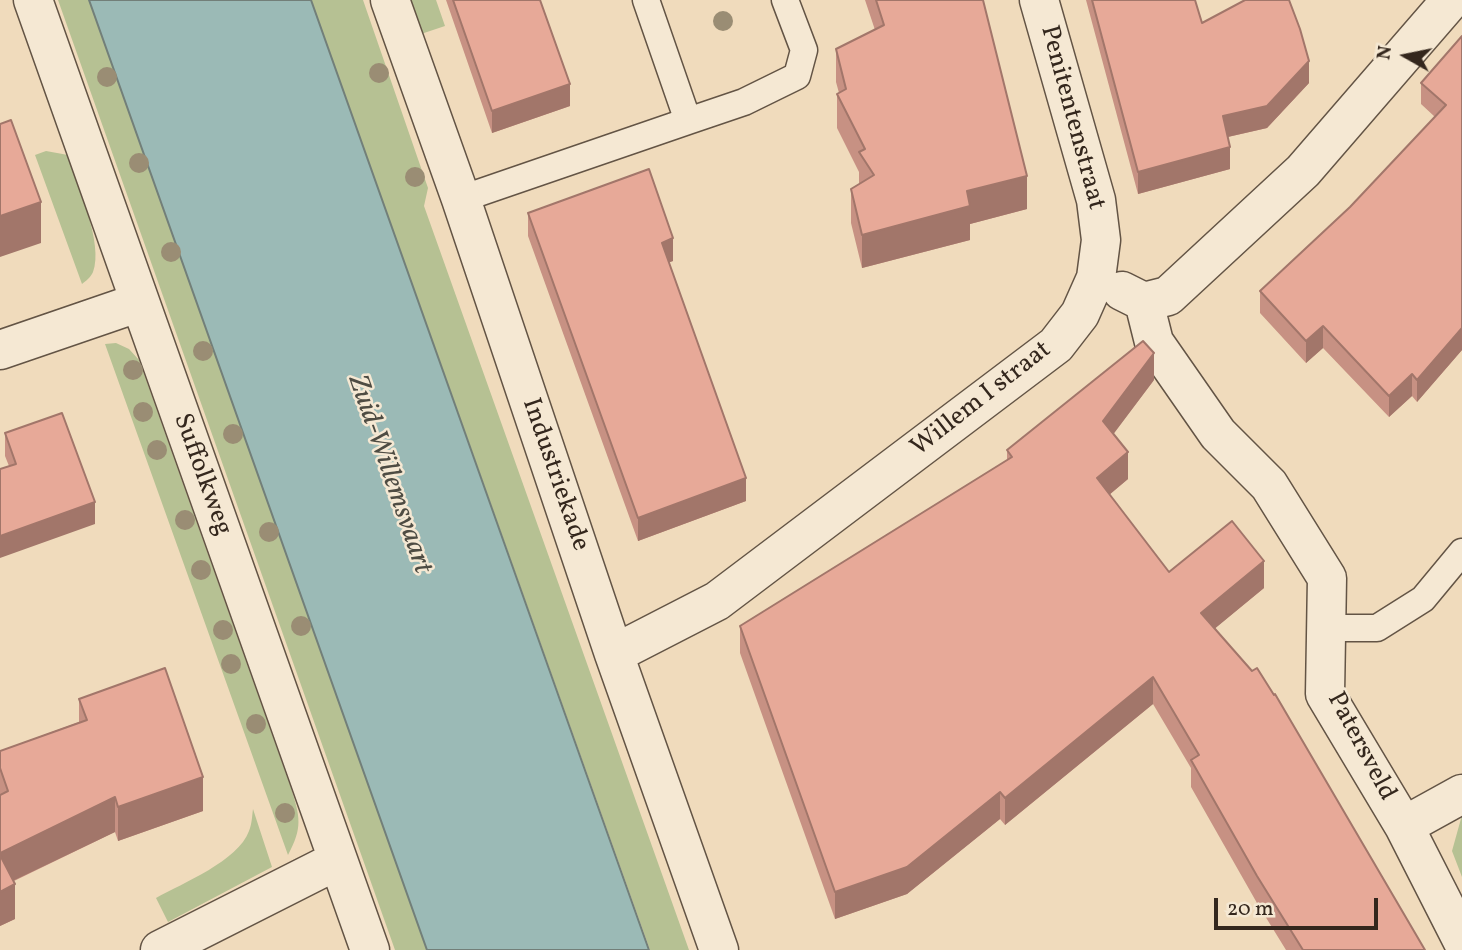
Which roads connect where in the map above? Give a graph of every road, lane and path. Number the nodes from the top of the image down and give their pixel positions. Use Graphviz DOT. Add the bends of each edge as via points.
graph roads {
  1 [pos="33,0"];
  2 [pos="390,0"];
  3 [pos="646,0"];
  4 [pos="785,0"];
  5 [pos="1039,0"];
  6 [pos="1451,0"];
  7 [pos="688,121"];
  8 [pos="461,199"];
  9 [pos="1096,278"];
  10 [pos="140,302"];
  11 [pos="1144,302"];
  12 [pos="0,350"];
  13 [pos="1462,552"];
  14 [pos="1327,628"];
  15 [pos="614,654"];
  16 [pos="1462,794"];
  17 [pos="1404,826"];
  18 [pos="338,860"];
  19 [pos="1462,940"];
  20 [pos="160,950"];
  21 [pos="370,950"];
  22 [pos="719,950"];
  1 -- 10 [label="street, Suffolkweg"];
  2 -- 8 [label="street, Industriekade"];
  3 -- 7 [label="lane"];
  4 -- 7 [label="lane" via="804,50 797,76 744,102"];
  5 -- 9 [label="street, Penitentenstraat" via="1096,200 1101,240"];
  6 -- 11 [label="street" via="1303,171 1168,296"];
  7 -- 8 [label="lane"];
  8 -- 15 [label="street, Industriekade"];
  9 -- 11 [label="street"];
  9 -- 15 [label="street, Willem I straat" via="1080,314 1056,345 717,601"];
  10 -- 12 [label="street"];
  10 -- 18 [label="street, Suffolkweg"];
  11 -- 14 [label="street, Patersveld" via="1154,342 1218,434 1269,485 1327,578"];
  13 -- 14 [label="lane" via="1423,599 1377,628"];
  14 -- 17 [label="street, Patersveld" via="1325,694"];
  15 -- 22 [label="street, Industriekade"];
  16 -- 17 [label="street"];
  17 -- 19 [label="street, Patersveld"];
  18 -- 20 [label="street"];
  18 -- 21 [label="street, Suffolkweg"];
}
